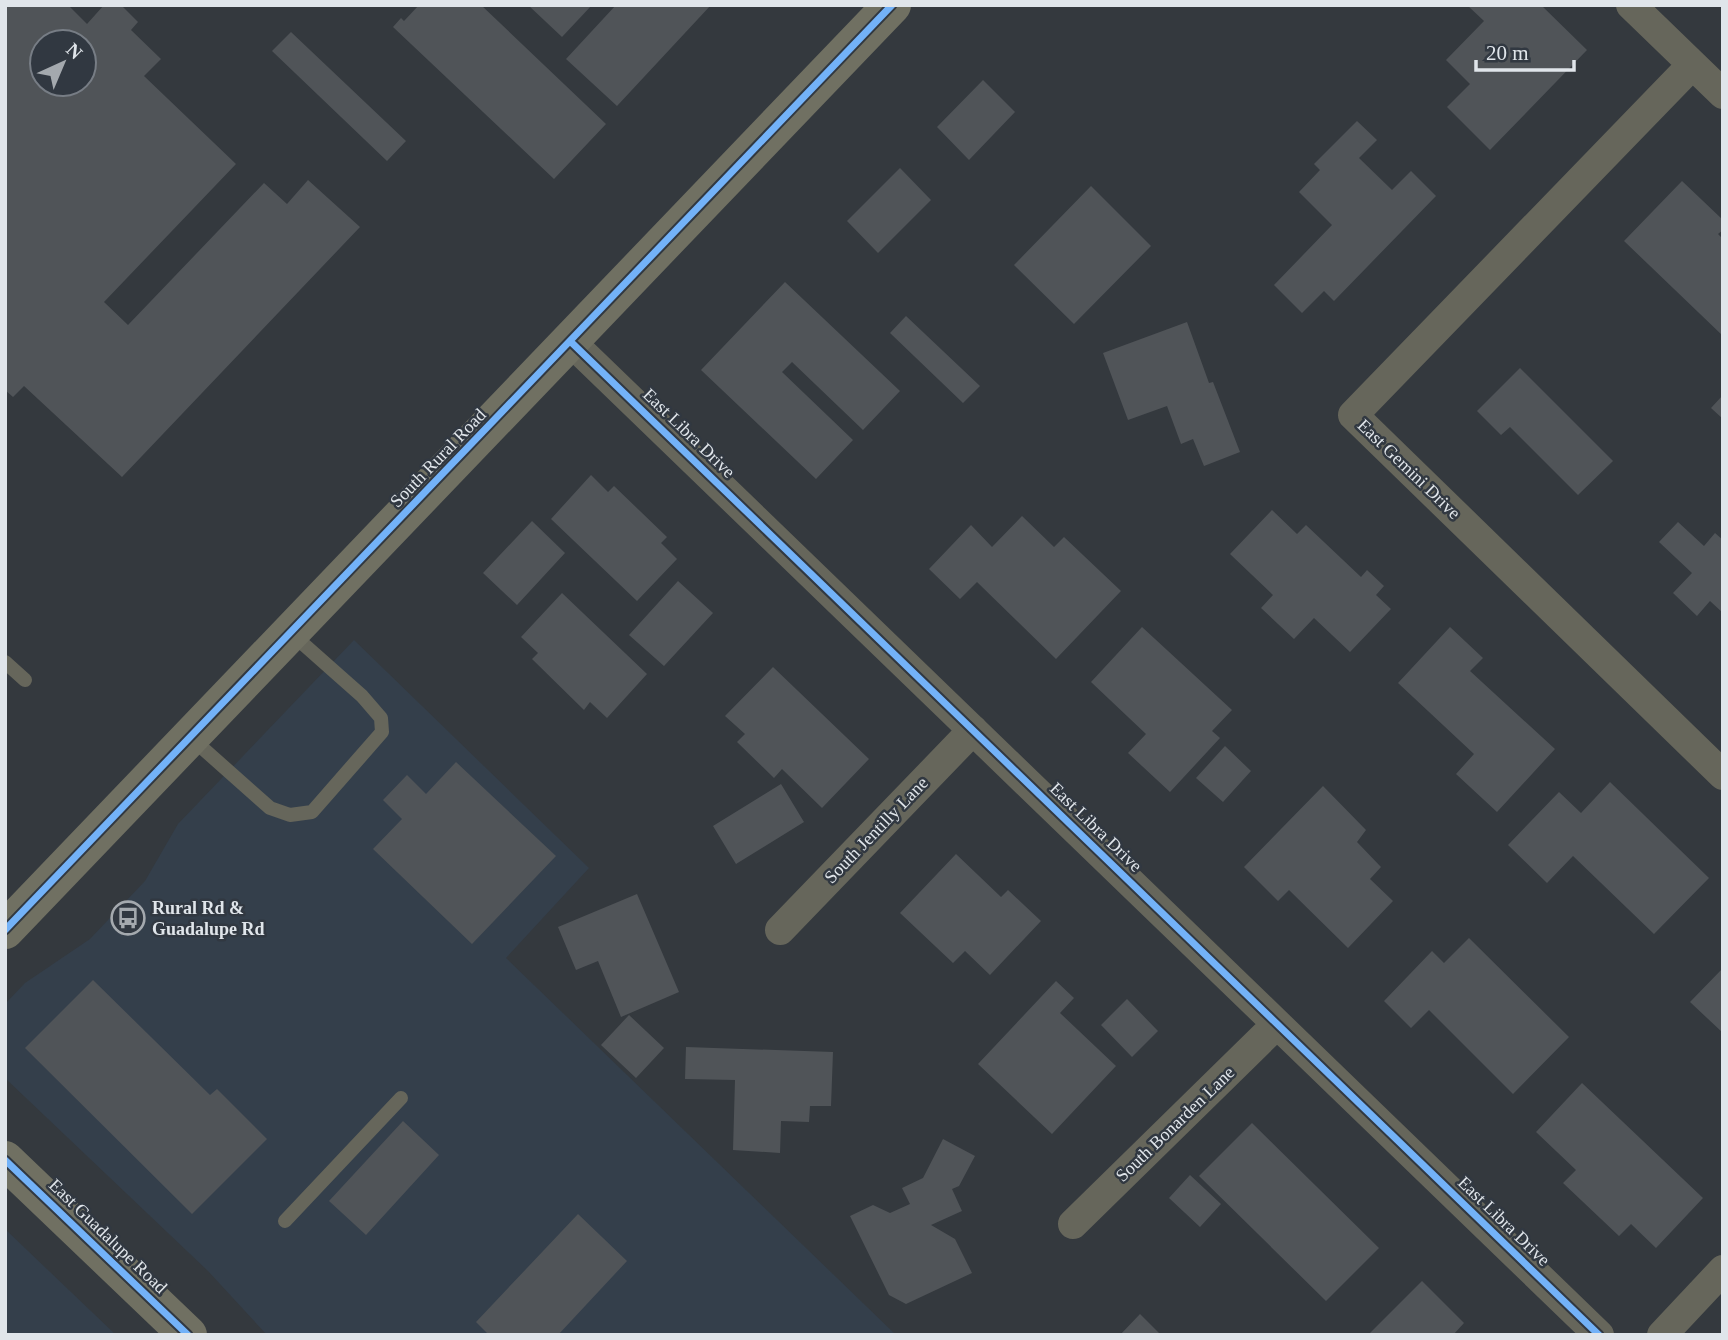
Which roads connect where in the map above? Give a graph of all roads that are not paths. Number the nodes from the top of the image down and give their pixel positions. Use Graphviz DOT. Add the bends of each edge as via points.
graph roads {
  1 [pos="892,5"];
  2 [pos="1631,5"];
  3 [pos="1692,65"];
  4 [pos="1723,94"];
  5 [pos="571,342"];
  6 [pos="291,633"];
  7 [pos="5,662"];
  8 [pos="25,680"];
  9 [pos="973,730"];
  10 [pos="190,737"];
  11 [pos="1723,775"];
  12 [pos="5,930"];
  13 [pos="780,930"];
  14 [pos="1277,1024"];
  15 [pos="401,1098"];
  16 [pos="5,1160"];
  17 [pos="285,1221"];
  18 [pos="1073,1224"];
  19 [pos="1723,1270"];
  20 [pos="188,1335"];
  21 [pos="1599,1335"];
  22 [pos="1662,1335"];
  1 -- 5 [label="main road, South Rural Road"];
  2 -- 3 [label="street"];
  3 -- 4 [label="street"];
  3 -- 11 [label="street, East Gemini Drive" via="1353,415"];
  5 -- 6 [label="main road, South Rural Road"];
  5 -- 9 [label="street, East Libra Drive"];
  6 -- 10 [label="main road, South Rural Road"];
  6 -- 10 [label="lane" via="381,718 382,732 312,812 290,815 270,808"];
  7 -- 8 [label="lane"];
  9 -- 13 [label="street, South Jentilly Lane"];
  9 -- 14 [label="street, East Libra Drive"];
  10 -- 12 [label="main road, South Rural Road"];
  14 -- 18 [label="street, South Bonarden Lane"];
  14 -- 21 [label="street, East Libra Drive"];
  15 -- 17 [label="lane"];
  16 -- 20 [label="main road, East Guadalupe Road"];
  19 -- 22 [label="street"];
}
